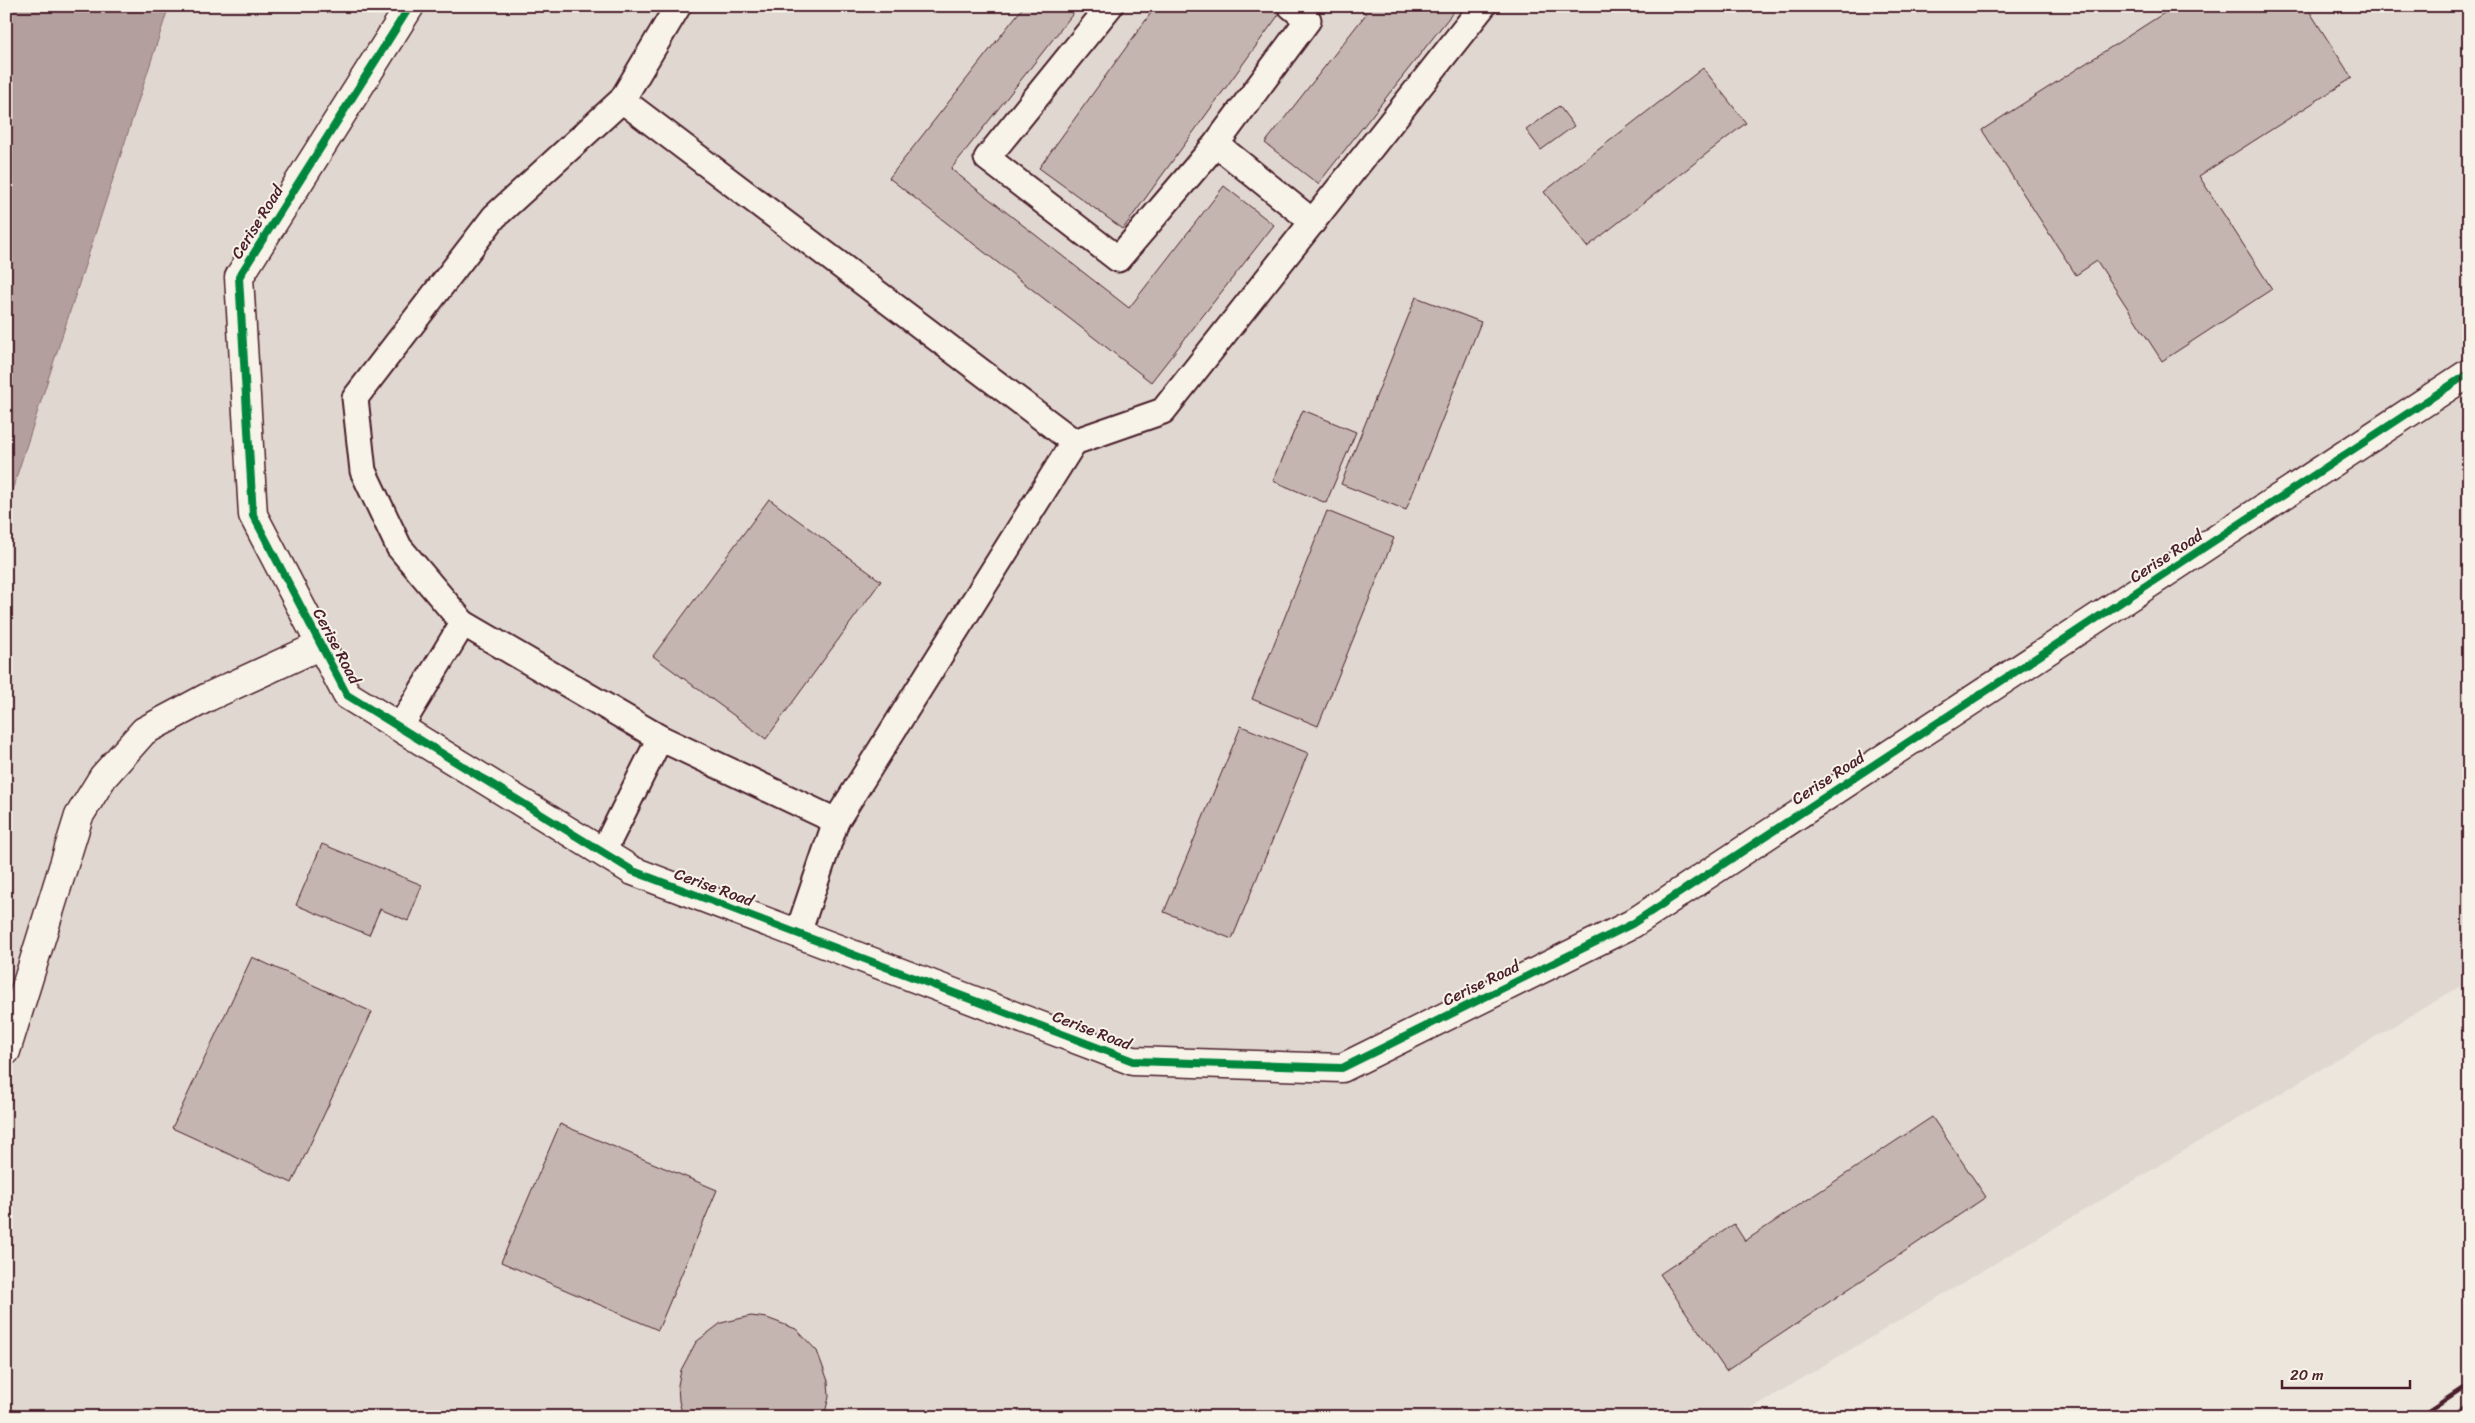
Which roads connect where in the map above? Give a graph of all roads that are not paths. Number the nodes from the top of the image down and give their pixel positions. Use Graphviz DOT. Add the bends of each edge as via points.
graph roads {
  1 [pos="410,6"];
  2 [pos="678,6"];
  3 [pos="1110,6"];
  4 [pos="1291,6"];
  5 [pos="1483,6"];
  6 [pos="622,100"];
  7 [pos="1216,144"];
  8 [pos="1313,222"];
  9 [pos="2469,373"];
  10 [pos="1074,442"];
  11 [pos="463,623"];
  12 [pos="321,645"];
  13 [pos="400,727"];
  14 [pos="660,738"];
  15 [pos="836,821"];
  16 [pos="603,852"];
  17 [pos="798,933"];
  18 [pos="6,1051"];
  1 -- 12 [label="street, Cerise Road" via="239,277 254,515"];
  2 -- 6 [label="lane"];
  3 -- 7 [label="lane" via="987,158 1118,259"];
  4 -- 7 [label="lane" via="1308,20"];
  5 -- 8 [label="lane"];
  6 -- 10 [label="lane"];
  6 -- 11 [label="lane" via="494,218 355,398 363,471 399,547"];
  7 -- 8 [label="lane"];
  8 -- 10 [label="lane" via="1163,411"];
  9 -- 17 [label="street, Cerise Road" via="1632,924 1342,1068 1133,1060"];
  10 -- 15 [label="lane"];
  11 -- 13 [label="lane"];
  11 -- 14 [label="lane"];
  12 -- 13 [label="street, Cerise Road" via="347,695"];
  12 -- 18 [label="street" via="208,697 144,732 103,777 79,816"];
  13 -- 16 [label="street, Cerise Road"];
  14 -- 15 [label="lane"];
  14 -- 16 [label="lane"];
  15 -- 17 [label="lane"];
  16 -- 17 [label="street, Cerise Road" via="633,871"];
}
